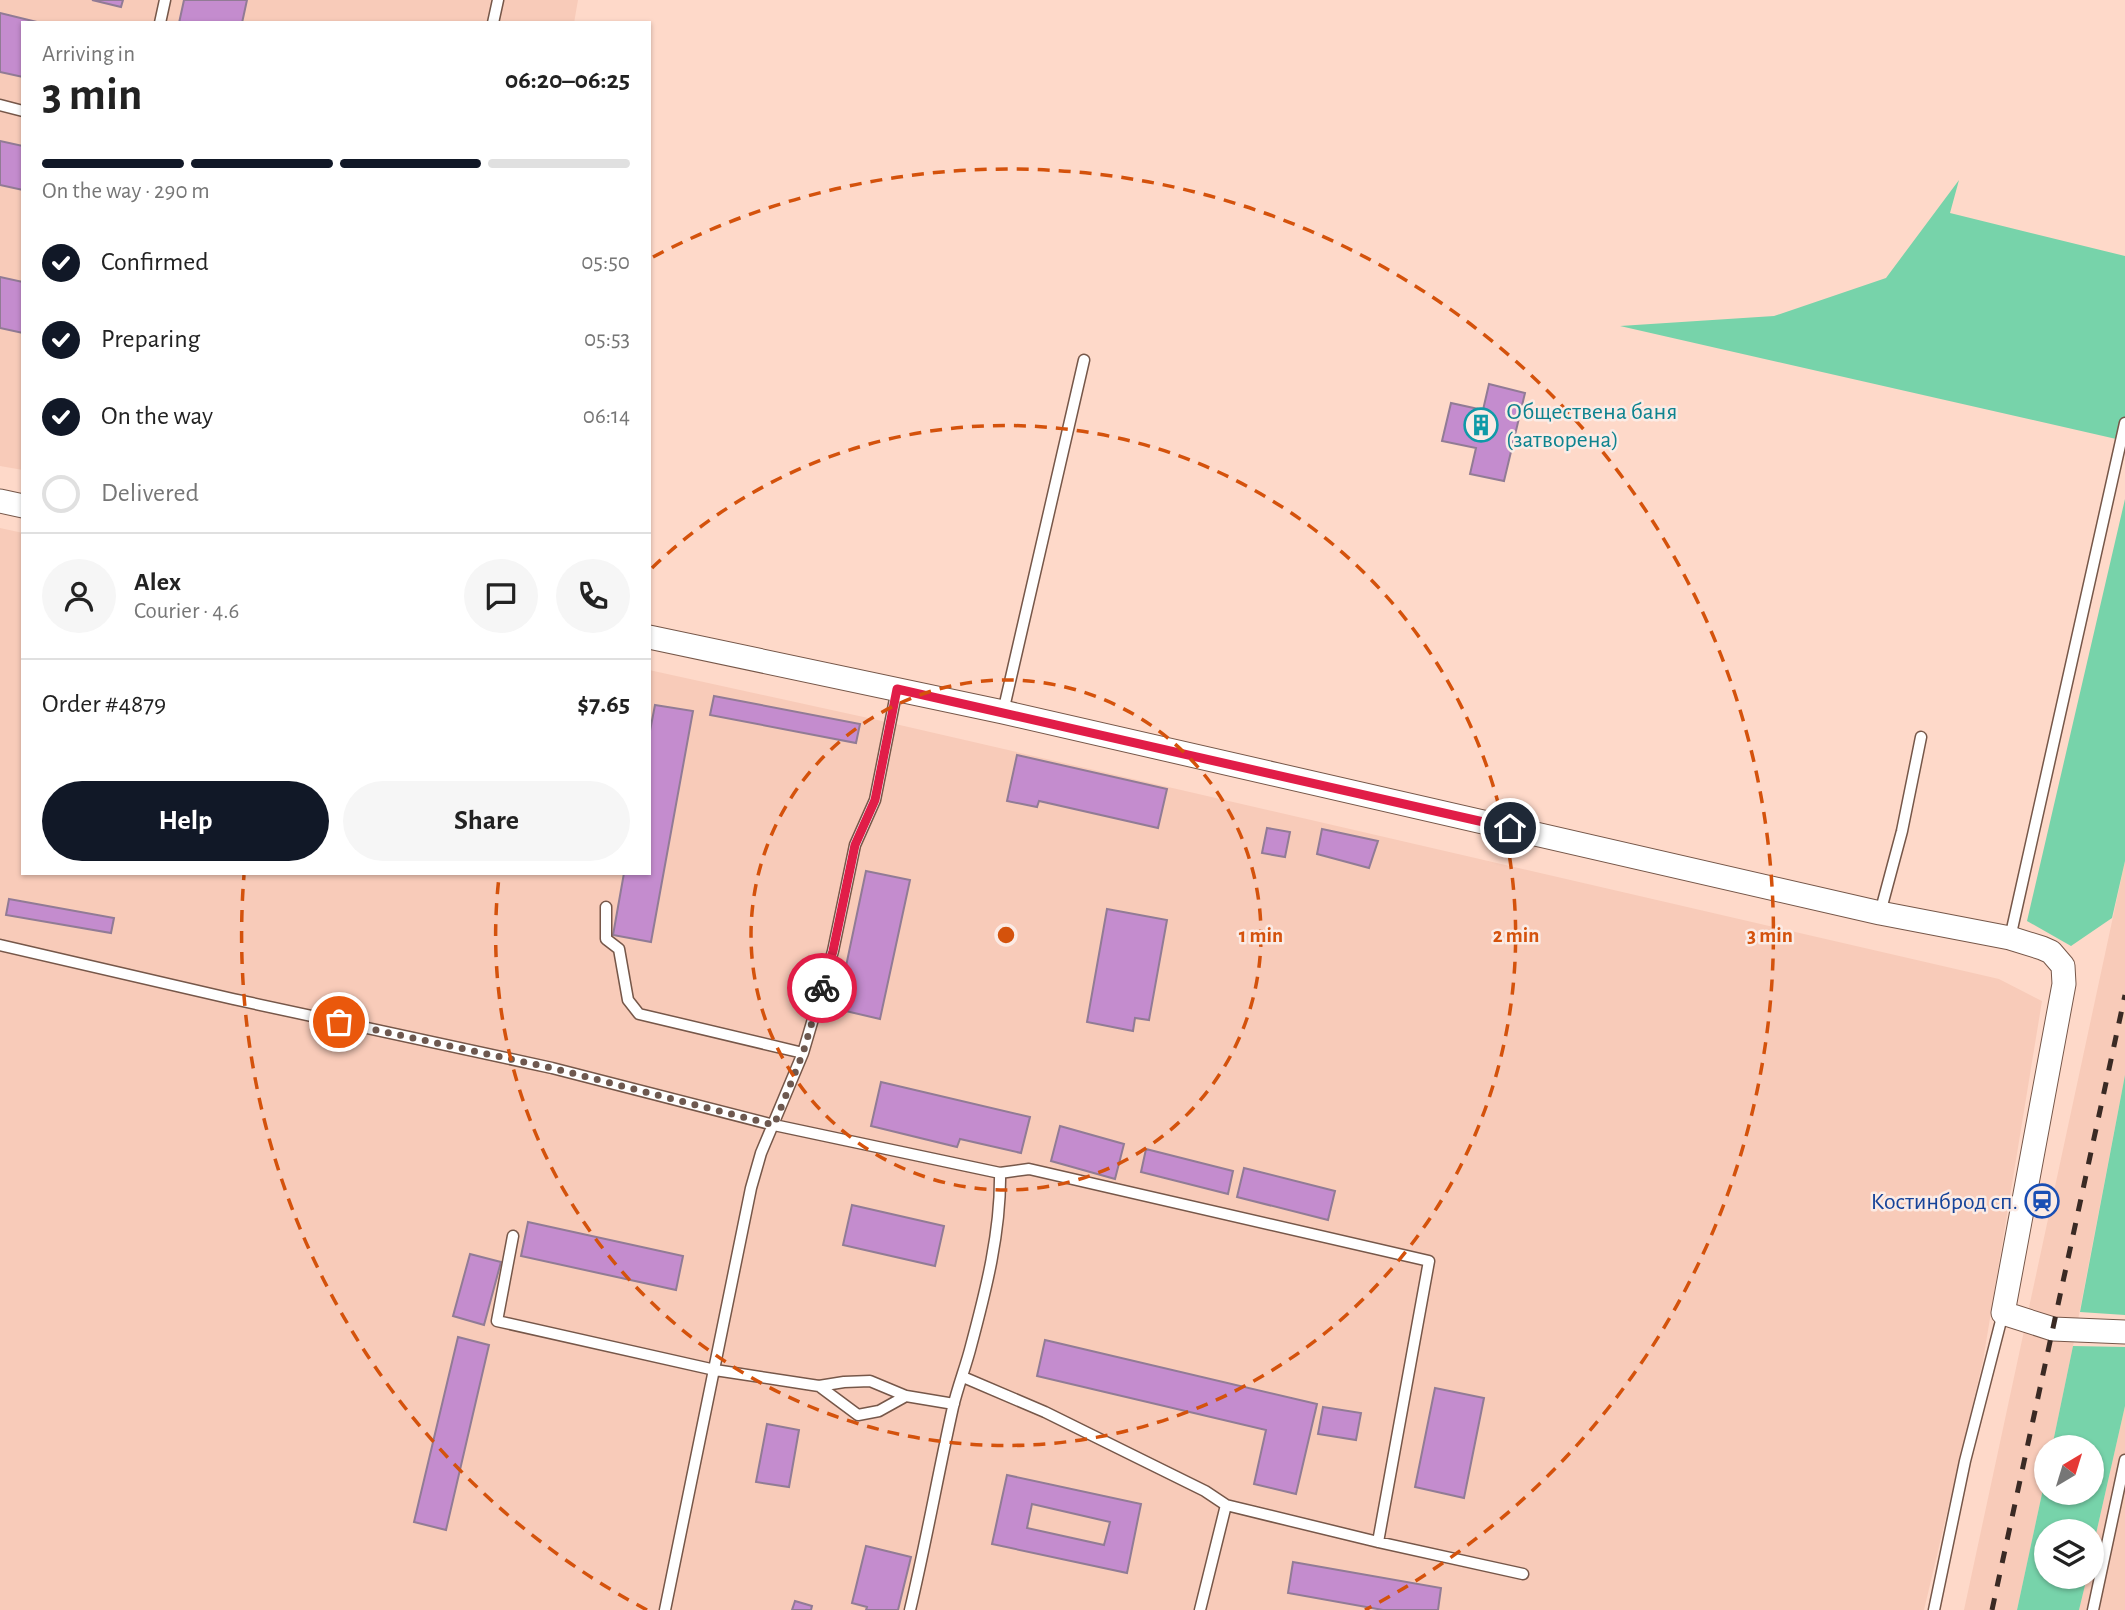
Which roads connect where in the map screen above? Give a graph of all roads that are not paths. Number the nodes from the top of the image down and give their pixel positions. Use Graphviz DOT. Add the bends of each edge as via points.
graph roads {
  1 [pos="164,0"];
  2 [pos="498,0"];
  3 [pos="160,21"];
  4 [pos="493,21"];
  5 [pos="0,105"];
  6 [pos="21,110"];
  7 [pos="1084,360"];
  8 [pos="2125,423"];
  9 [pos="0,501"];
  10 [pos="21,506"];
  11 [pos="651,637"];
  12 [pos="897,689"];
  13 [pos="1003,712"];
  14 [pos="1921,737"];
  15 [pos="606,908"];
  16 [pos="1880,913"];
  17 [pos="2010,938"];
  18 [pos="0,945"];
  19 [pos="803,1053"];
  20 [pos="774,1125"];
  21 [pos="1000,1173"];
  22 [pos="513,1236"];
  23 [pos="2003,1313"];
  24 [pos="2125,1332"];
  25 [pos="715,1370"];
  26 [pos="963,1377"];
  27 [pos="819,1386"];
  28 [pos="906,1396"];
  29 [pos="954,1404"];
  30 [pos="2125,1460"];
  31 [pos="1226,1505"];
  32 [pos="1378,1542"];
  33 [pos="1523,1574"];
  34 [pos="1934,1608"];
  35 [pos="665,1610"];
  36 [pos="910,1610"];
  37 [pos="1200,1610"];
  38 [pos="2093,1610"];
  1 -- 3 [label="lane"];
  2 -- 4 [label="lane"];
  5 -- 6 [label="lane"];
  7 -- 13 [label="lane"];
  8 -- 17 [label="lane"];
  9 -- 10 [label="street"];
  11 -- 12 [label="street"];
  12 -- 13 [label="street"];
  12 -- 19 [label="lane" via="875,800 855,845 833,951"];
  13 -- 16 [label="street"];
  14 -- 16 [label="lane"];
  15 -- 19 [label="lane" via="606,939 619,949 628,1000 639,1014"];
  16 -- 17 [label="street"];
  17 -- 23 [label="street" via="2051,952 2065,975"];
  18 -- 20 [label="lane" via="552,1068"];
  19 -- 20 [label="lane"];
  20 -- 21 [label="lane"];
  20 -- 25 [label="lane" via="751,1188"];
  21 -- 26 [label="lane" via="1000,1208"];
  21 -- 32 [label="lane" via="1029,1169 1429,1261"];
  22 -- 25 [label="lane" via="497,1321"];
  23 -- 24 [label="street" via="2053,1329"];
  23 -- 34 [label="lane"];
  25 -- 27 [label="lane"];
  25 -- 35 [label="lane"];
  26 -- 29 [label="lane"];
  26 -- 31 [label="lane" via="1056,1417"];
  27 -- 28 [label="lane" via="870,1381"];
  27 -- 28 [label="lane" via="858,1416"];
  28 -- 29 [label="lane"];
  29 -- 36 [label="lane"];
  30 -- 38 [label="lane"];
  31 -- 32 [label="lane"];
  31 -- 37 [label="lane"];
  32 -- 33 [label="lane"];
}
